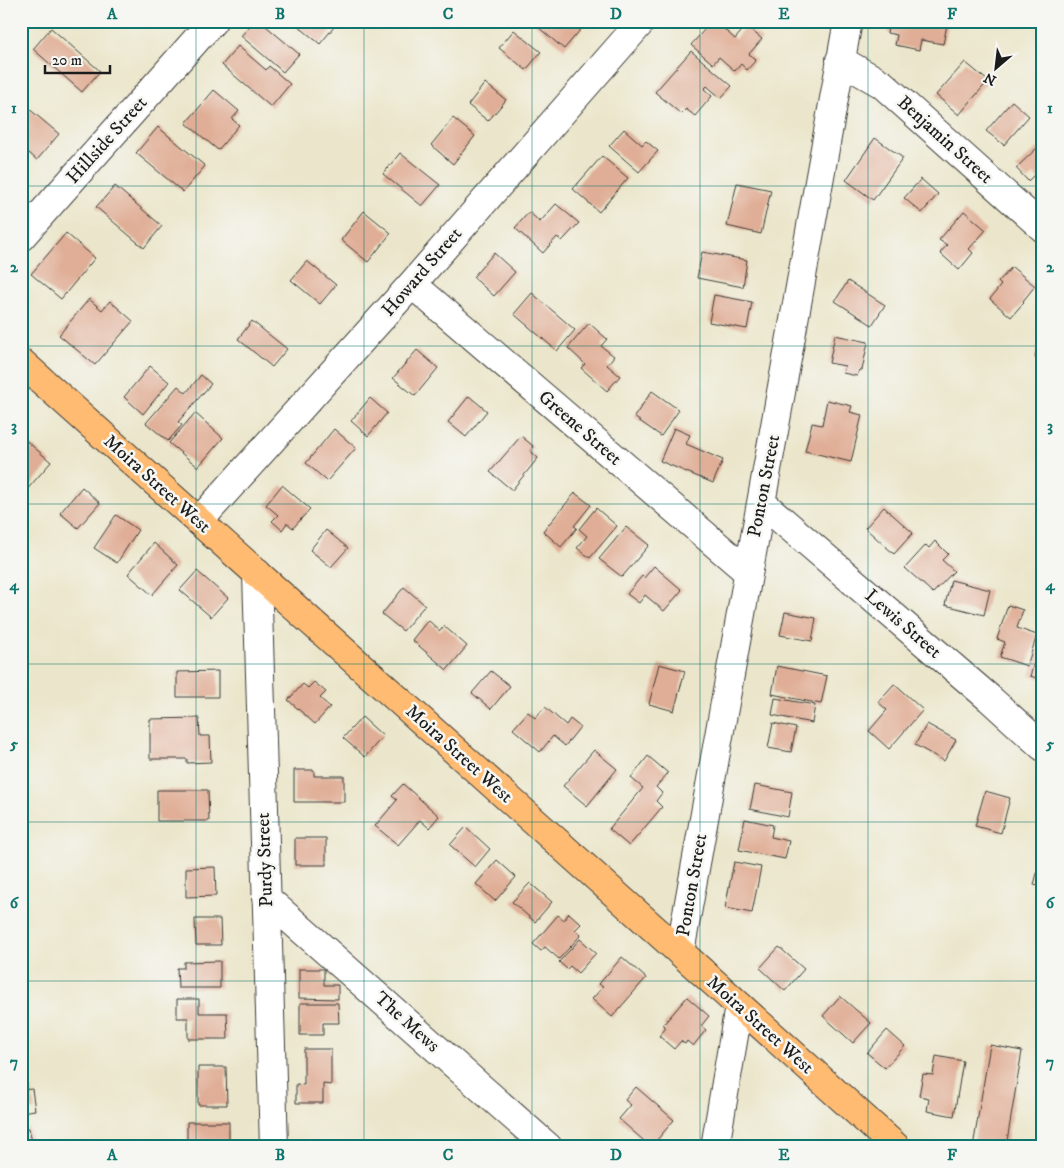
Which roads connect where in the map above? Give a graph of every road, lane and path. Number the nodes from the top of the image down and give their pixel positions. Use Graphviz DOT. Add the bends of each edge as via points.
graph roads {
  1 [pos="213,21"];
  2 [pos="642,21"];
  3 [pos="848,21"];
  4 [pos="840,60"];
  5 [pos="1043,228"];
  6 [pos="21,237"];
  7 [pos="412,284"];
  8 [pos="21,362"];
  9 [pos="762,503"];
  10 [pos="199,521"];
  11 [pos="748,572"];
  12 [pos="257,573"];
  13 [pos="1043,747"];
  14 [pos="266,898"];
  15 [pos="680,952"];
  16 [pos="739,1006"];
  17 [pos="274,1147"];
  18 [pos="548,1147"];
  19 [pos="715,1147"];
  20 [pos="896,1147"];
  1 -- 6 [label="street, Hillside Street"];
  2 -- 7 [label="street, Howard Street"];
  3 -- 4 [label="street, Ponton Street"];
  4 -- 5 [label="street, Benjamin Street" via="882,84"];
  4 -- 9 [label="street, Ponton Street"];
  7 -- 10 [label="street, Howard Street"];
  7 -- 11 [label="street, Greene Street"];
  8 -- 10 [label="main road, Moira Street West"];
  9 -- 11 [label="street, Ponton Street"];
  9 -- 13 [label="street, Lewis Street"];
  10 -- 12 [label="main road, Moira Street West"];
  11 -- 15 [label="street, Ponton Street"];
  12 -- 14 [label="street, Purdy Street"];
  12 -- 15 [label="main road, Moira Street West"];
  14 -- 17 [label="street, Purdy Street"];
  14 -- 18 [label="street, The Mews"];
  15 -- 16 [label="main road, Moira Street West"];
  16 -- 19 [label="street"];
  16 -- 20 [label="main road, Moira Street West"];
}
